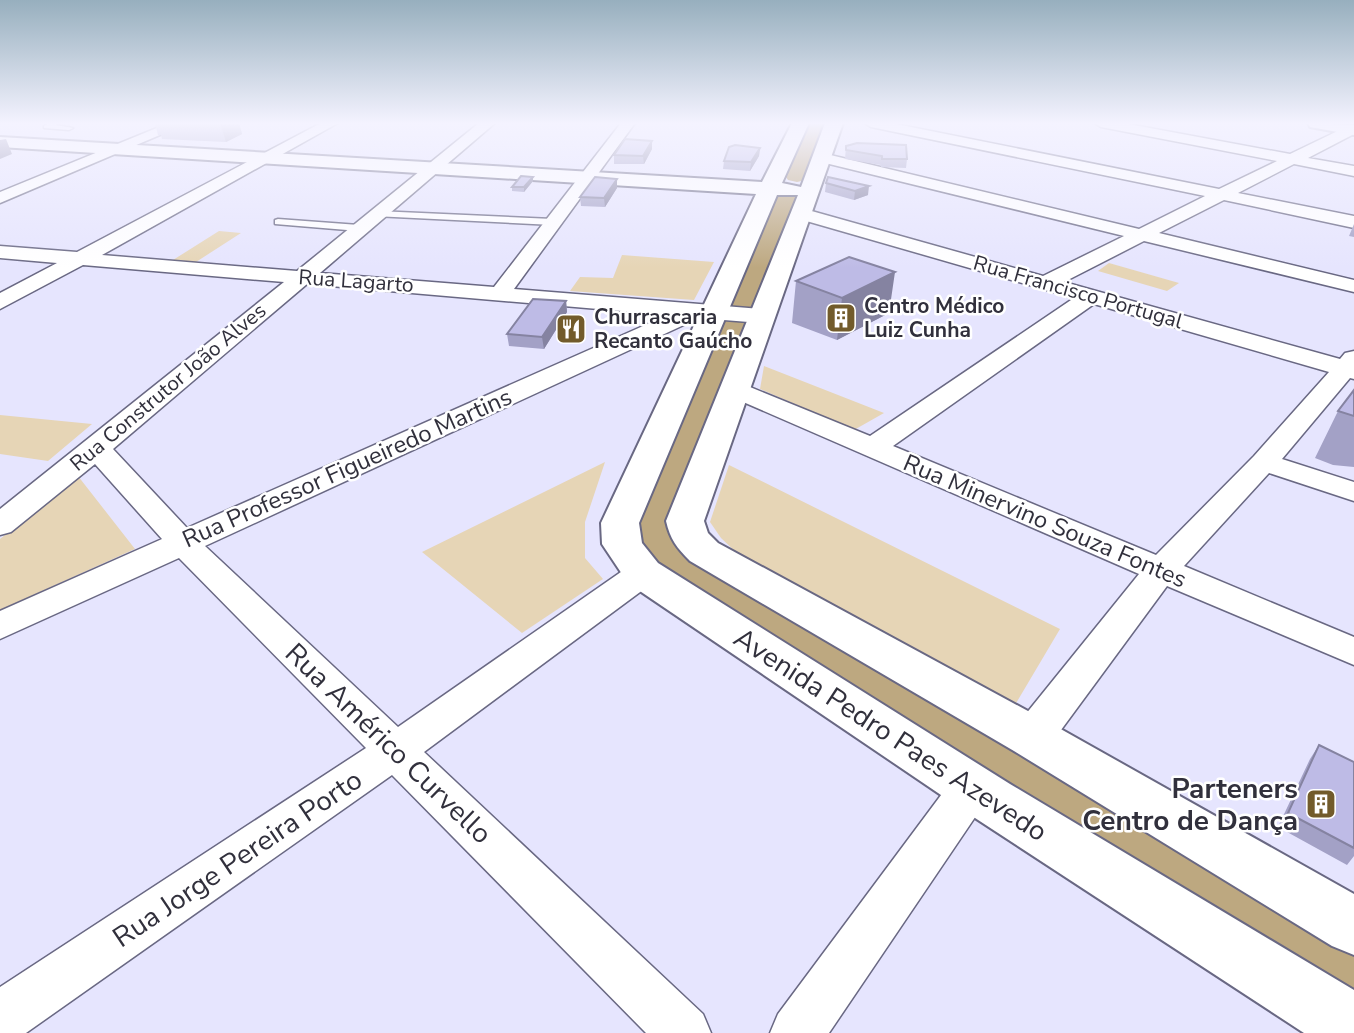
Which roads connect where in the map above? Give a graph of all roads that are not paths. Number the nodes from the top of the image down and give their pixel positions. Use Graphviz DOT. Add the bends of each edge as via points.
graph roads {
  1 [pos="64,171"];
  2 [pos="246,171"];
  3 [pos="429,171"];
  4 [pos="560,171"];
  5 [pos="777,171"];
  6 [pos="817,171"];
  7 [pos="877,171"];
  8 [pos="1106,171"];
  9 [pos="1269,171"];
  10 [pos="590,173"];
  11 [pos="771,183"];
  12 [pos="1222,195"];
  13 [pos="0,198"];
  14 [pos="806,202"];
  15 [pos="368,221"];
  16 [pos="278,222"];
  17 [pos="553,222"];
  18 [pos="1354,222"];
  19 [pos="1144,235"];
  20 [pos="0,252"];
  21 [pos="81,260"];
  22 [pos="300,277"];
  23 [pos="1047,282"];
  24 [pos="1354,286"];
  25 [pos="501,292"];
  26 [pos="1090,296"];
  27 [pos="0,302"];
  28 [pos="729,313"];
  29 [pos="1351,366"];
  30 [pos="736,390"];
  31 [pos="872,448"];
  32 [pos="97,449"];
  33 [pos="1264,462"];
  34 [pos="1354,492"];
  35 [pos="0,525"];
  36 [pos="183,543"];
  37 [pos="1161,569"];
  38 [pos="643,573"];
  39 [pos="0,625"];
  40 [pos="1354,652"];
  41 [pos="1032,737"];
  42 [pos="397,750"];
  43 [pos="971,788"];
  44 [pos="1354,926"];
  45 [pos="0,1019"];
  46 [pos="1354,1027"];
  47 [pos="684,1033"];
  48 [pos="797,1033"];
  1 -- 13 [label="street"];
  2 -- 21 [label="street"];
  3 -- 15 [label="street, Rua Construtor João Alves"];
  4 -- 10 [label="street"];
  5 -- 11 [label="street"];
  6 -- 14 [label="street"];
  7 -- 19 [label="street"];
  8 -- 12 [label="street"];
  9 -- 12 [label="street"];
  10 -- 11 [label="street"];
  10 -- 17 [label="street"];
  11 -- 14 [label="street"];
  11 -- 28 [label="street"];
  12 -- 18 [label="street"];
  12 -- 19 [label="street"];
  14 -- 23 [label="street, Rua Francisco Portugal"];
  14 -- 28 [label="street"];
  15 -- 16 [label="lane"];
  15 -- 17 [label="lane"];
  15 -- 22 [label="street, Rua Construtor João Alves"];
  17 -- 25 [label="street"];
  19 -- 23 [label="street"];
  19 -- 24 [label="street"];
  20 -- 21 [label="street, Rua Lagarto"];
  21 -- 22 [label="street, Rua Lagarto"];
  21 -- 27 [label="street"];
  22 -- 25 [label="street, Rua Lagarto"];
  22 -- 32 [label="street, Rua Construtor João Alves"];
  23 -- 26 [label="street, Rua Francisco Portugal"];
  25 -- 28 [label="street, Rua Lagarto"];
  26 -- 29 [label="street, Rua Francisco Portugal"];
  26 -- 31 [label="street"];
  28 -- 30 [label="street"];
  28 -- 36 [label="street, Rua Professor Figueiredo Martins"];
  28 -- 38 [label="street" via="620,523 622,544"];
  29 -- 33 [label="street"];
  30 -- 31 [label="street, Rua Minervino Souza Fontes"];
  30 -- 41 [label="street" via="685,521 690,538 704,552"];
  31 -- 37 [label="street, Rua Minervino Souza Fontes"];
  32 -- 35 [label="street, Rua Construtor João Alves"];
  32 -- 36 [label="street, Rua Américo Curvello"];
  33 -- 34 [label="street"];
  33 -- 37 [label="street"];
  36 -- 39 [label="street, Rua Professor Figueiredo Martins"];
  36 -- 42 [label="street, Rua Américo Curvello"];
  37 -- 40 [label="street, Rua Minervino Souza Fontes"];
  37 -- 41 [label="street"];
  38 -- 42 [label="street, Rua Jorge Pereira Porto"];
  38 -- 43 [label="street, Avenida Pedro Paes Azevedo"];
  41 -- 44 [label="street"];
  42 -- 45 [label="street, Rua Jorge Pereira Porto"];
  42 -- 47 [label="street, Rua Américo Curvello"];
  43 -- 46 [label="street, Avenida Pedro Paes Azevedo"];
  43 -- 48 [label="street"];
}
